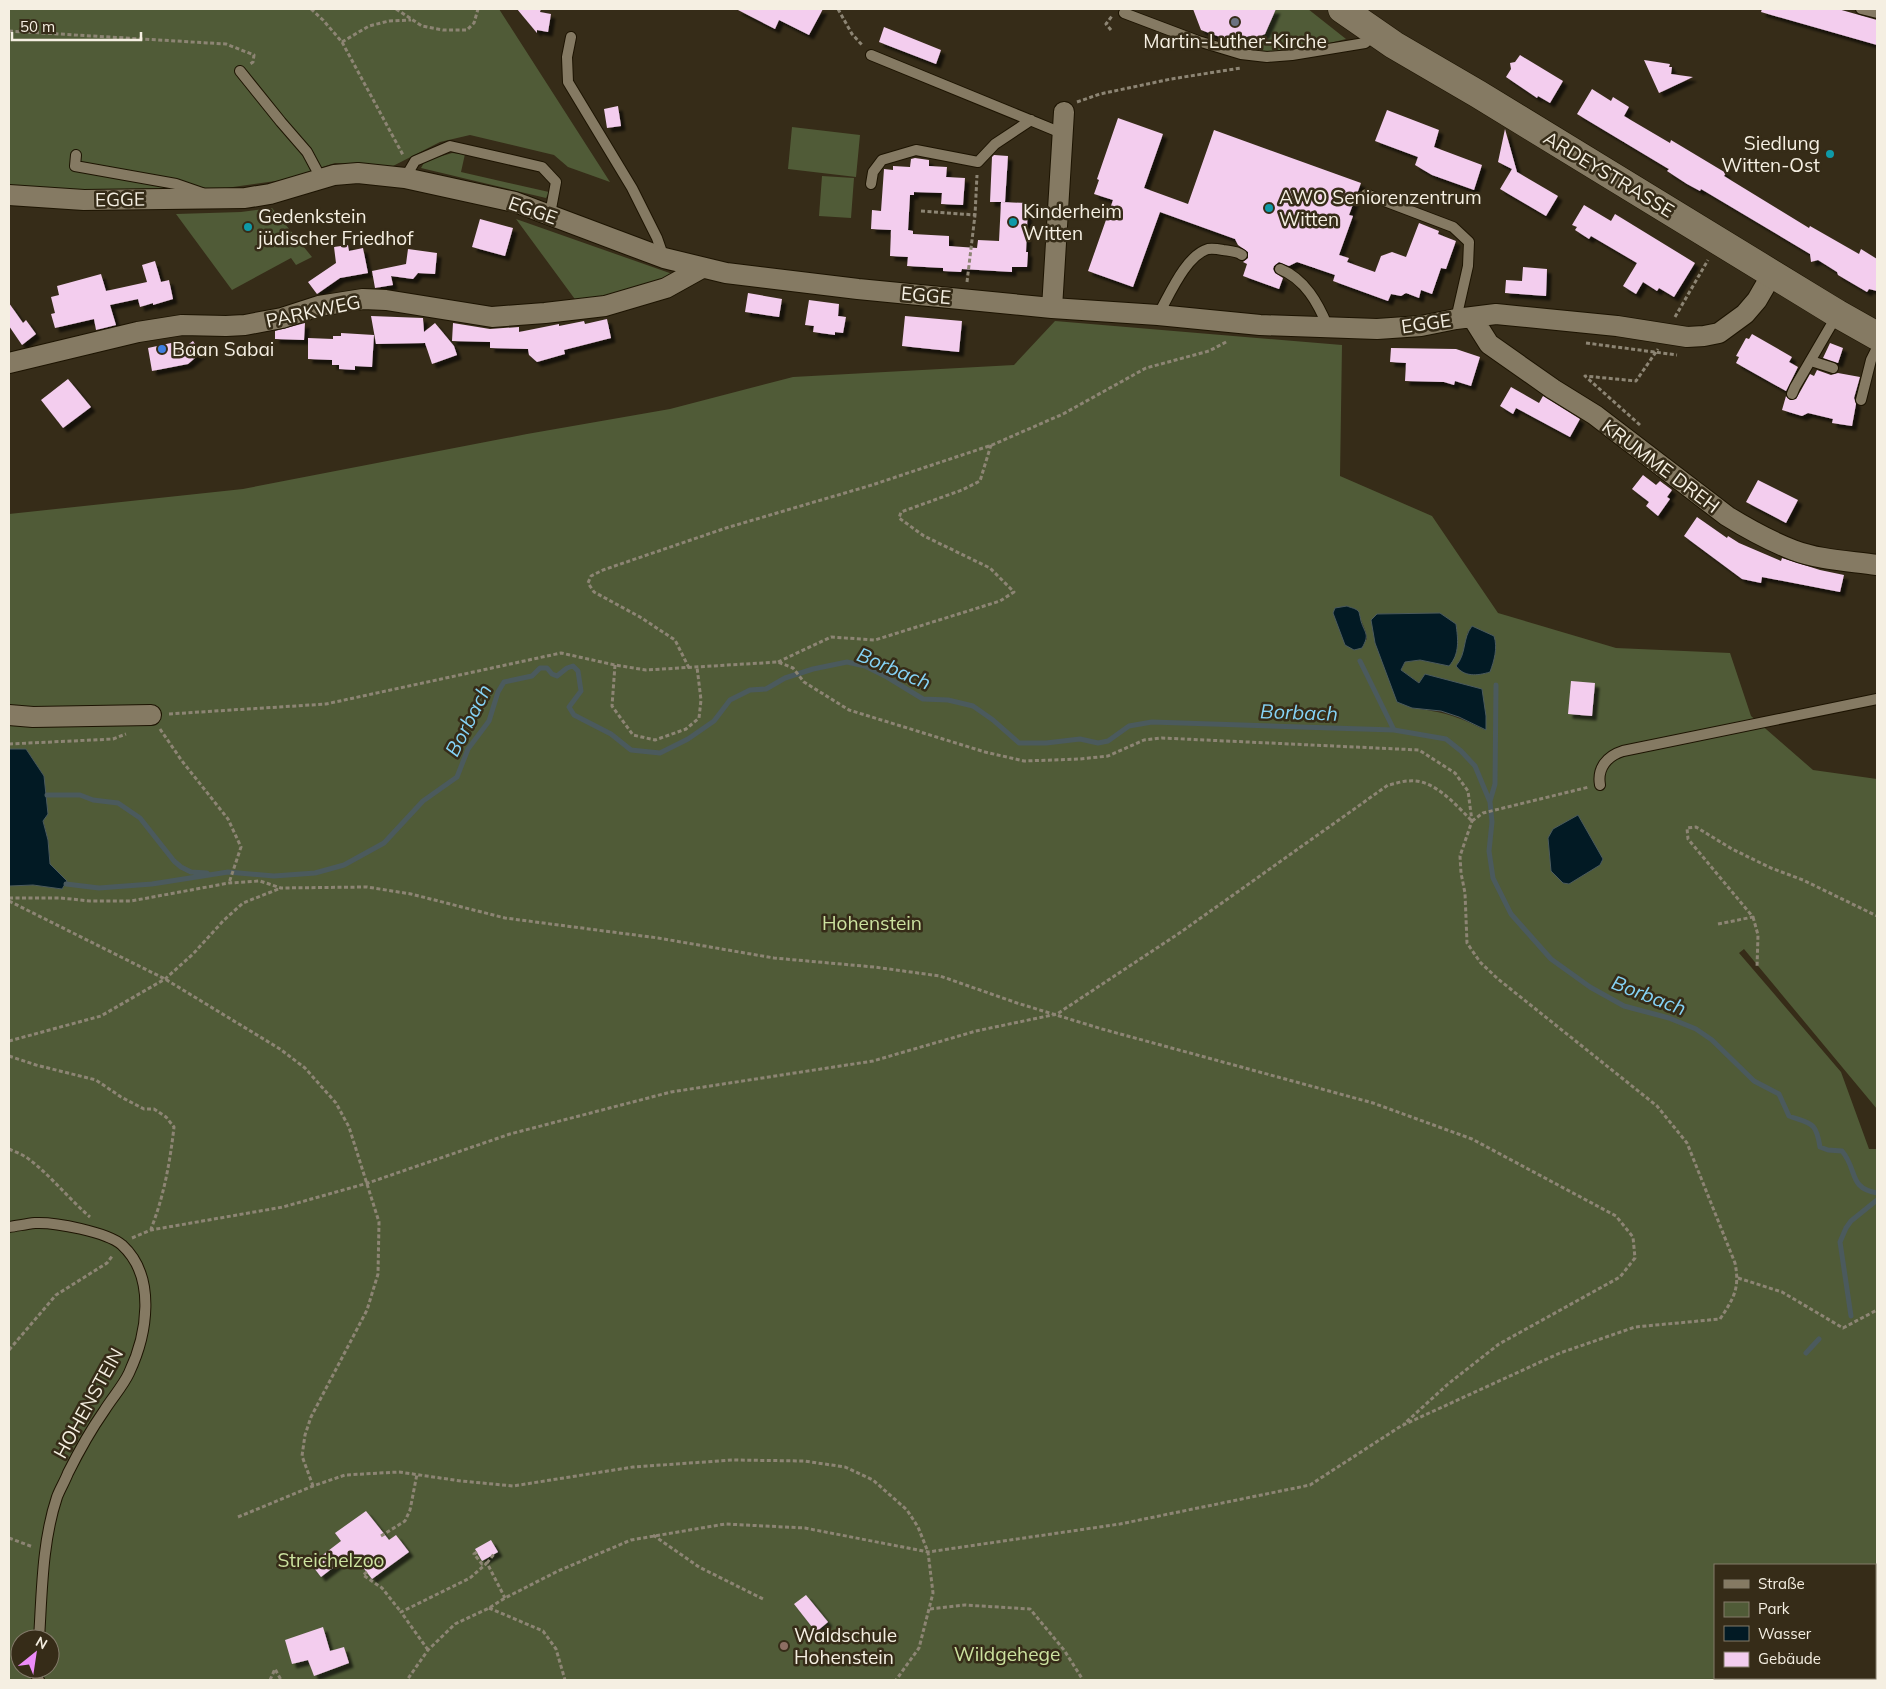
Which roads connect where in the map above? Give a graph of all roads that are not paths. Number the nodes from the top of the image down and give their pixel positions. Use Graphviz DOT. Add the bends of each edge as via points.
graph roads {
  1 [pos="1342,9"];
  2 [pos="1861,9"];
  3 [pos="1124,12"];
  4 [pos="1877,13"];
  5 [pos="1375,33"];
  6 [pos="572,37"];
  7 [pos="872,55"];
  8 [pos="240,71"];
  9 [pos="1064,112"];
  10 [pos="1031,120"];
  11 [pos="1064,134"];
  12 [pos="76,155"];
  13 [pos="405,178"];
  14 [pos="322,180"];
  15 [pos="871,184"];
  16 [pos="1366,194"];
  17 [pos="9,195"];
  18 [pos="218,198"];
  19 [pos="550,214"];
  20 [pos="1242,255"];
  21 [pos="664,258"];
  22 [pos="702,268"];
  23 [pos="1280,269"];
  24 [pos="1772,274"];
  25 [pos="1052,308"];
  26 [pos="1838,314"];
  27 [pos="1158,315"];
  28 [pos="1464,318"];
  29 [pos="1328,327"];
  30 [pos="1877,336"];
  31 [pos="1877,348"];
  32 [pos="1811,362"];
  33 [pos="9,363"];
  34 [pos="1833,368"];
  35 [pos="1792,394"];
  36 [pos="1861,400"];
  37 [pos="1877,565"];
  38 [pos="1877,699"];
  39 [pos="9,715"];
  40 [pos="151,715"];
  41 [pos="1600,785"];
  42 [pos="9,1227"];
  43 [pos="40,1629"];
  1 -- 5 [label="main road, ARDEYSTRASSE"];
  2 -- 4 [label="lane"];
  3 -- 5 [label="lane" via="1198,41 1241,54 1267,57 1365,43"];
  5 -- 24 [label="main road, ARDEYSTRASSE"];
  6 -- 21 [label="lane" via="567,58 568,82 632,188"];
  7 -- 10 [label="lane"];
  8 -- 14 [label="lane" via="307,152"];
  9 -- 11 [label="street"];
  10 -- 11 [label="lane"];
  10 -- 15 [label="lane" via="995,144 978,162 916,150 882,160 873,172"];
  11 -- 25 [label="street"];
  12 -- 18 [label="lane" via="75,166 176,184"];
  13 -- 14 [label="street, EGGE" via="358,173 334,175"];
  13 -- 19 [label="street, EGGE" via="515,202"];
  13 -- 19 [label="lane" via="415,161 450,146 542,167 556,182"];
  14 -- 18 [label="street, EGGE" via="264,195"];
  16 -- 28 [label="lane" via="1453,227 1469,242"];
  17 -- 18 [label="street, EGGE" via="84,200"];
  19 -- 21 [label="street, EGGE"];
  20 -- 27 [label="lane" via="1216,248 1197,255 1185,268"];
  21 -- 22 [label="street, EGGE"];
  22 -- 25 [label="street, EGGE" via="772,279"];
  22 -- 33 [label="street, PARKWEG" via="666,288 605,306 492,317 364,299 319,306 282,318 244,325 182,325 138,332"];
  23 -- 29 [label="lane" via="1306,287"];
  24 -- 26 [label="main road, ARDEYSTRASSE"];
  24 -- 28 [label="street, EGGE" via="1745,314 1719,332 1687,337 1519,315"];
  25 -- 27 [label="street, EGGE"];
  26 -- 30 [label="main road, ARDEYSTRASSE"];
  26 -- 32 [label="lane"];
  27 -- 29 [label="street, EGGE" via="1260,325"];
  28 -- 29 [label="street, EGGE" via="1412,327"];
  28 -- 37 [label="street, KRUMME DREH" via="1489,344 1595,415 1746,528 1794,550"];
  31 -- 36 [label="lane"];
  32 -- 34 [label="lane"];
  32 -- 35 [label="lane"];
  38 -- 41 [label="lane" via="1612,754 1598,775"];
  39 -- 40 [label="street"];
  42 -- 43 [label="lane, HOHENSTEIN" via="36,1223 104,1235 121,1244 134,1260 143,1284 144,1323 128,1374 87,1435 57,1496 46,1551"];
}
